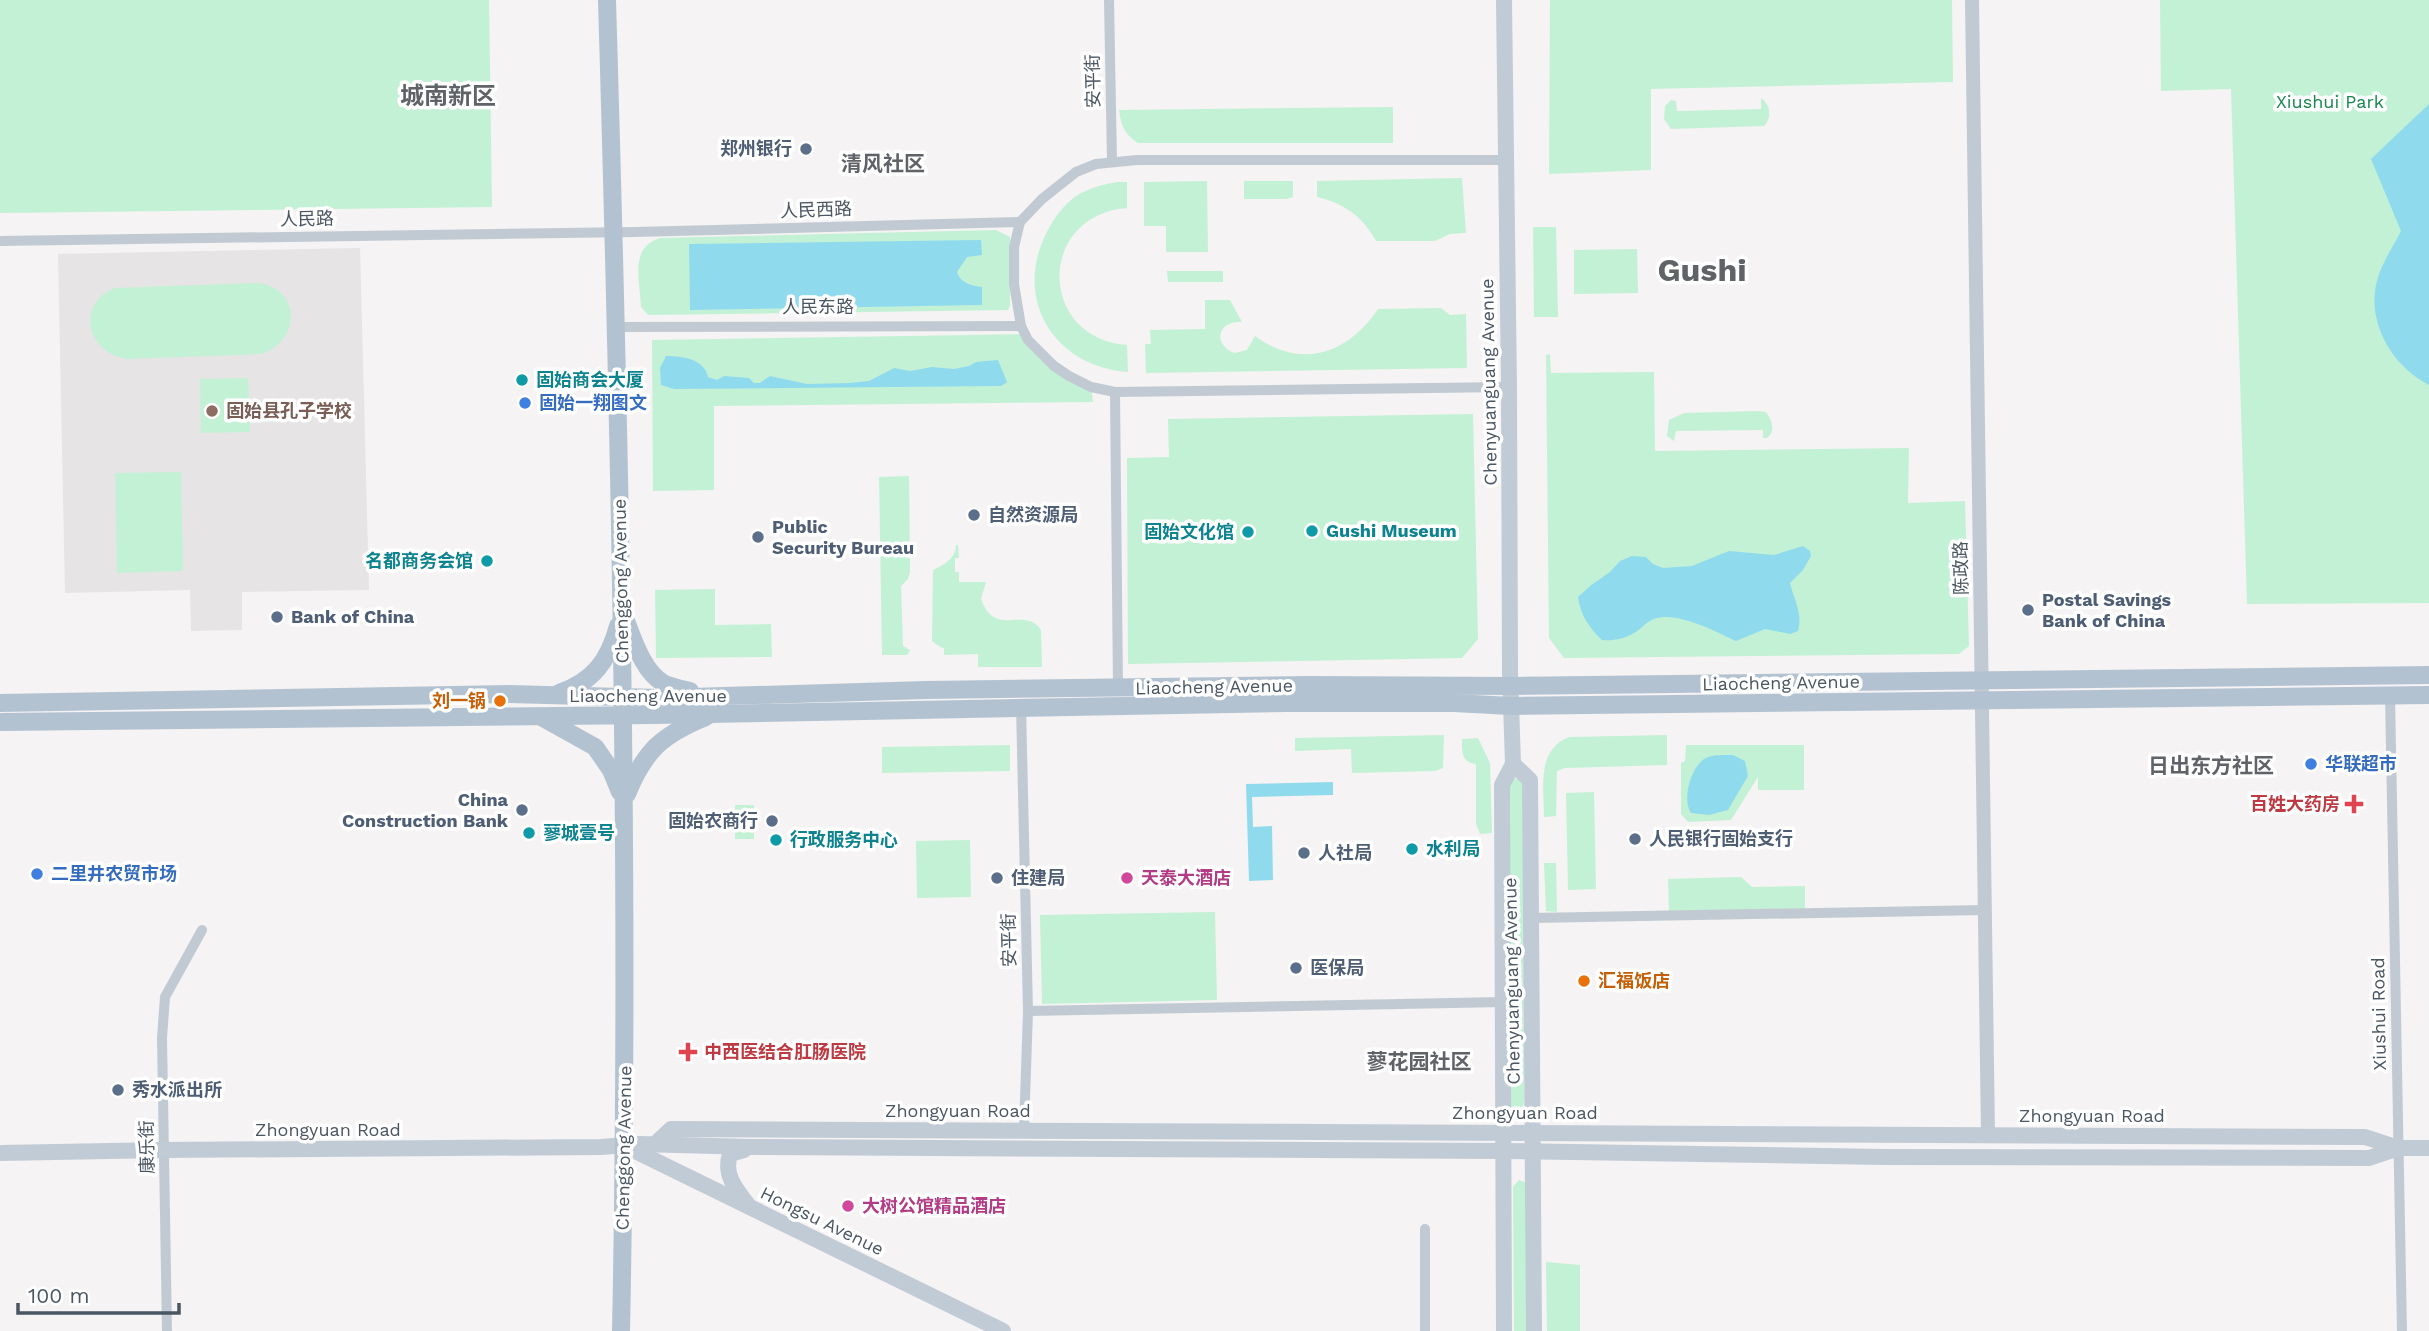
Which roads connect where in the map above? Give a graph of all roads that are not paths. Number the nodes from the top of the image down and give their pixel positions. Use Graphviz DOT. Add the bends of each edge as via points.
graph roads {
  1 [pos="607,0"];
  2 [pos="1109,0"];
  3 [pos="1504,0"];
  4 [pos="1972,0"];
  5 [pos="1505,160"];
  6 [pos="1112,161"];
  7 [pos="1020,222"];
  8 [pos="614,232"];
  9 [pos="0,241"];
  10 [pos="1020,326"];
  11 [pos="616,327"];
  12 [pos="1509,387"];
  13 [pos="1115,392"];
  14 [pos="622,609"];
  15 [pos="2429,675"];
  16 [pos="1982,681"];
  17 [pos="1510,686"];
  18 [pos="1118,688"];
  19 [pos="2429,695"];
  20 [pos="550,696"];
  21 [pos="2390,696"];
  22 [pos="1982,700"];
  23 [pos="0,703"];
  24 [pos="714,705"];
  25 [pos="1021,706"];
  26 [pos="1511,706"];
  27 [pos="624,707"];
  28 [pos="540,716"];
  29 [pos="0,722"];
  30 [pos="1513,764"];
  31 [pos="624,800"];
  32 [pos="1985,910"];
  33 [pos="1531,918"];
  34 [pos="202,930"];
  35 [pos="1503,1002"];
  36 [pos="1028,1011"];
  37 [pos="1024,1130"];
  38 [pos="1532,1132"];
  39 [pos="1502,1133"];
  40 [pos="1988,1135"];
  41 [pos="655,1144"];
  42 [pos="625,1146"];
  43 [pos="752,1147"];
  44 [pos="2399,1148"];
  45 [pos="2429,1148"];
  46 [pos="164,1150"];
  47 [pos="1503,1151"];
  48 [pos="1532,1152"];
  49 [pos="0,1153"];
  50 [pos="749,1207"];
  51 [pos="1425,1229"];
  52 [pos="167,1331"];
  53 [pos="621,1331"];
  54 [pos="1003,1331"];
  55 [pos="1425,1331"];
  56 [pos="1504,1331"];
  57 [pos="1534,1331"];
  58 [pos="2402,1331"];
  1 -- 8 [label="main road, Chenggong Avenue"];
  2 -- 6 [label="street, 安平街"];
  3 -- 5 [label="main road, Chenyuanguang Avenue"];
  4 -- 16 [label="street, 陈政路"];
  5 -- 6 [label="street"];
  5 -- 12 [label="main road, Chenyuanguang Avenue"];
  6 -- 7 [label="street" via="1076,172"];
  7 -- 8 [label="street, 人民西路"];
  7 -- 10 [label="street" via="1014,247"];
  8 -- 9 [label="street, 人民路"];
  8 -- 11 [label="main road, Chenggong Avenue"];
  10 -- 11 [label="street, 人民东路"];
  10 -- 13 [label="street" via="1054,366 1091,387"];
  11 -- 14 [label="main road, Chenggong Avenue"];
  12 -- 13 [label="street"];
  12 -- 17 [label="main road, Chenyuanguang Avenue"];
  13 -- 18 [label="street"];
  14 -- 20 [label="main road" via="600,667 579,684"];
  14 -- 24 [label="main road" via="641,657 662,682"];
  14 -- 27 [label="main road, Chenggong Avenue"];
  15 -- 16 [label="main road, Liaocheng Avenue"];
  16 -- 17 [label="main road, Liaocheng Avenue"];
  16 -- 22 [label="street, 陈政路"];
  17 -- 18 [label="main road, Liaocheng Avenue"];
  17 -- 26 [label="main road, Chenyuanguang Avenue"];
  18 -- 24 [label="main road, Liaocheng Avenue"];
  19 -- 21 [label="main road, Liaocheng Avenue"];
  20 -- 23 [label="main road, Liaocheng Avenue"];
  20 -- 27 [label="main road, Liaocheng Avenue"];
  21 -- 22 [label="main road, Liaocheng Avenue"];
  21 -- 44 [label="street, Xiushui Road"];
  22 -- 26 [label="main road, Liaocheng Avenue"];
  22 -- 32 [label="street, 陈政路"];
  24 -- 25 [label="main road, Liaocheng Avenue"];
  24 -- 27 [label="main road, Liaocheng Avenue"];
  24 -- 31 [label="main road" via="656,745 642,762"];
  25 -- 26 [label="main road, Liaocheng Avenue" via="1286,702"];
  25 -- 36 [label="street, 安平街"];
  26 -- 30 [label="main road, Chenyuanguang Avenue"];
  27 -- 28 [label="main road, Liaocheng Avenue"];
  27 -- 31 [label="main road, Chenggong Avenue"];
  28 -- 29 [label="main road, Liaocheng Avenue"];
  28 -- 31 [label="main road" via="595,747"];
  30 -- 33 [label="main road, Chenyuanguang Avenue" via="1530,780"];
  30 -- 35 [label="main road, Chenyuanguang Avenue" via="1502,785"];
  31 -- 42 [label="main road, Chenggong Avenue"];
  32 -- 33 [label="street"];
  32 -- 40 [label="street, 陈政路"];
  33 -- 38 [label="main road, Chenyuanguang Avenue"];
  34 -- 46 [label="street, 康乐街" via="165,997"];
  35 -- 36 [label="street"];
  35 -- 39 [label="main road, Chenyuanguang Avenue"];
  36 -- 37 [label="street, 安平街"];
  37 -- 39 [label="main road, Zhongyuan Road"];
  37 -- 41 [label="main road, Zhongyuan Road" via="671,1129"];
  38 -- 39 [label="main road, Zhongyuan Road"];
  38 -- 40 [label="main road, Zhongyuan Road"];
  38 -- 48 [label="main road, Chenyuanguang Avenue"];
  39 -- 47 [label="main road, Chenyuanguang Avenue"];
  40 -- 44 [label="main road, Zhongyuan Road" via="2365,1137"];
  41 -- 42 [label="main road, Zhongyuan Road"];
  41 -- 43 [label="main road, Zhongyuan Road"];
  42 -- 46 [label="main road, Zhongyuan Road"];
  42 -- 50 [label="main road, Hongsu Avenue"];
  42 -- 53 [label="main road, Chenggong Avenue"];
  43 -- 47 [label="main road, Zhongyuan Road"];
  43 -- 50 [label="main road" via="730,1154 727,1162 730,1181"];
  44 -- 45 [label="main road, Zhongyuan Road"];
  44 -- 48 [label="main road, Zhongyuan Road" via="2368,1158"];
  44 -- 58 [label="street, Xiushui Road"];
  46 -- 49 [label="main road, Zhongyuan Road"];
  46 -- 52 [label="street, 康乐街"];
  47 -- 48 [label="main road, Zhongyuan Road"];
  47 -- 56 [label="main road, Chenyuanguang Avenue"];
  48 -- 57 [label="main road, Chenyuanguang Avenue"];
  50 -- 54 [label="main road, Hongsu Avenue"];
  51 -- 55 [label="street"];
}
